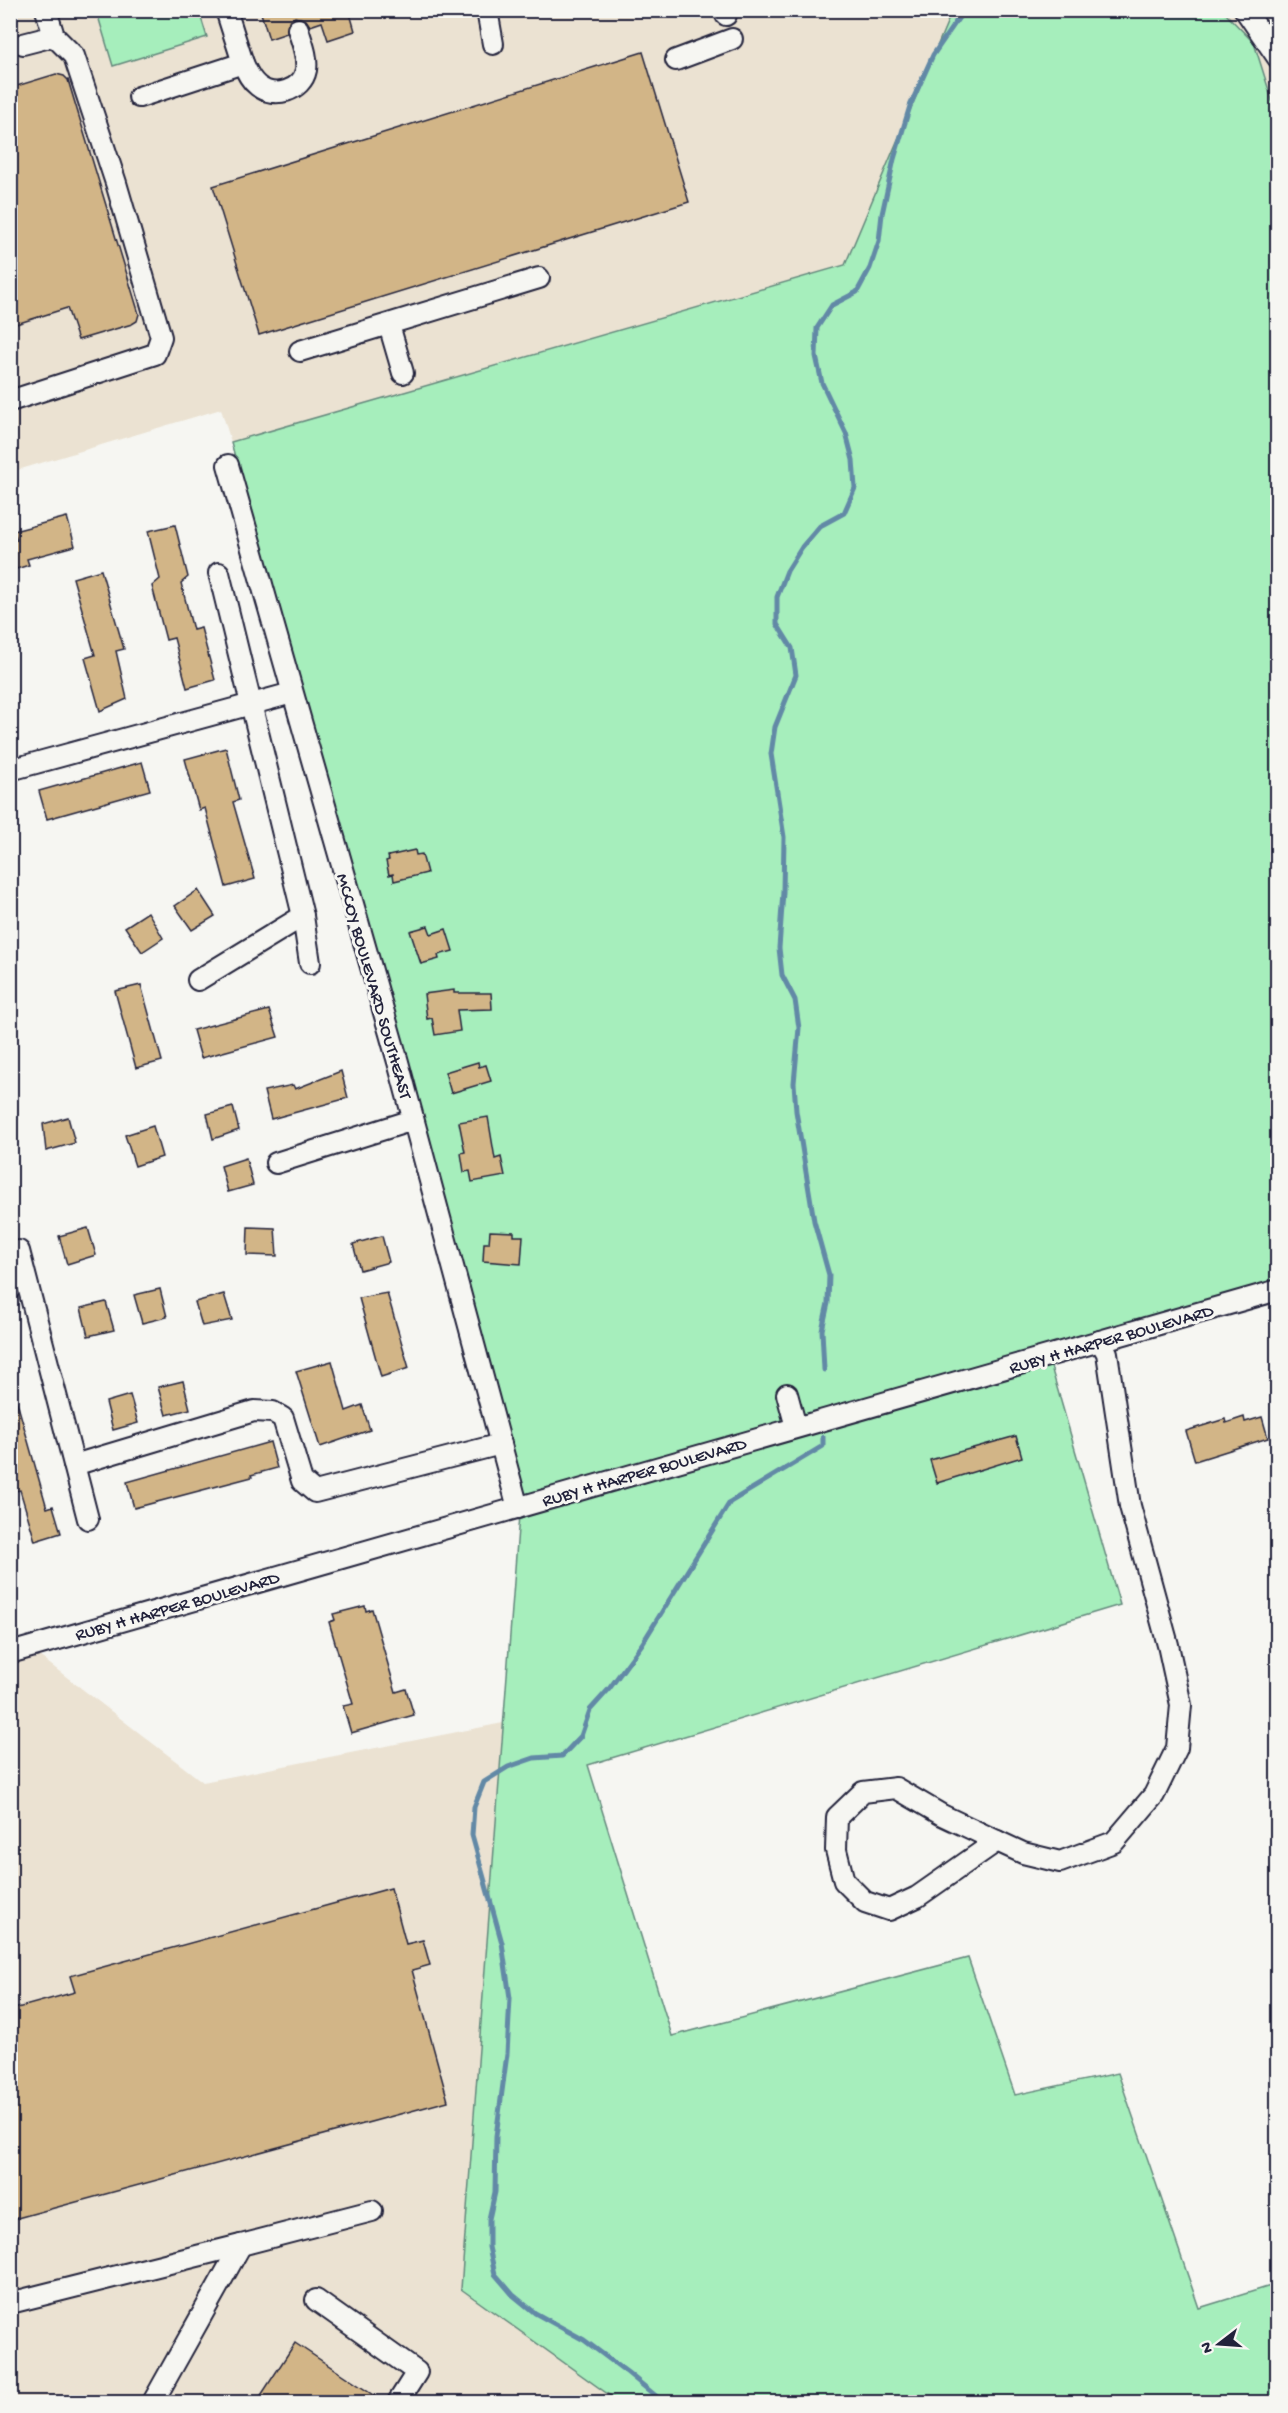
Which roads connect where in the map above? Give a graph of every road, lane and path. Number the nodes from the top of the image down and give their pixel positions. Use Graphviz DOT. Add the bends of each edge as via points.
graph roads {
  1 [pos="46,10"];
  2 [pos="226,10"];
  3 [pos="487,10"];
  4 [pos="1245,10"];
  5 [pos="298,29"];
  6 [pos="54,36"];
  7 [pos="732,39"];
  8 [pos="23,44"];
  9 [pos="493,44"];
  10 [pos="1278,58"];
  11 [pos="676,60"];
  12 [pos="243,63"];
  13 [pos="139,97"];
  14 [pos="539,278"];
  15 [pos="389,325"];
  16 [pos="300,351"];
  17 [pos="403,373"];
  18 [pos="10,401"];
  19 [pos="228,465"];
  20 [pos="219,573"];
  21 [pos="292,693"];
  22 [pos="252,704"];
  23 [pos="10,770"];
  24 [pos="303,916"];
  25 [pos="310,963"];
  26 [pos="198,980"];
  27 [pos="413,1120"];
  28 [pos="276,1163"];
  29 [pos="19,1251"];
  30 [pos="1278,1290"];
  31 [pos="1100,1341"];
  32 [pos="787,1394"];
  33 [pos="796,1427"];
  34 [pos="501,1444"];
  35 [pos="74,1465"];
  36 [pos="518,1508"];
  37 [pos="88,1520"];
  38 [pos="10,1653"];
  39 [pos="997,1841"];
  40 [pos="372,2211"];
  41 [pos="242,2244"];
  42 [pos="316,2300"];
  43 [pos="10,2302"];
  44 [pos="153,2403"];
  45 [pos="398,2403"];
  1 -- 6 [label="street"];
  2 -- 12 [label="street"];
  3 -- 9 [label="street"];
  4 -- 10 [label="street"];
  5 -- 12 [label="street" via="306,72 295,87 281,93 259,88"];
  6 -- 8 [label="street"];
  6 -- 18 [label="street" via="74,56 161,337 155,354"];
  7 -- 11 [label="street"];
  12 -- 13 [label="street"];
  14 -- 15 [label="street"];
  15 -- 16 [label="street"];
  15 -- 17 [label="street"];
  19 -- 21 [label="street, MCCOY BOULEVARD SOUTHEAST"];
  20 -- 22 [label="street"];
  21 -- 22 [label="street"];
  21 -- 27 [label="street, MCCOY BOULEVARD SOUTHEAST"];
  22 -- 23 [label="street"];
  22 -- 24 [label="street"];
  24 -- 25 [label="street"];
  24 -- 26 [label="street"];
  27 -- 28 [label="street"];
  27 -- 34 [label="street, MCCOY BOULEVARD SOUTHEAST"];
  29 -- 35 [label="street"];
  30 -- 31 [label="street, RUBY H HARPER BOULEVARD"];
  31 -- 33 [label="street, RUBY H HARPER BOULEVARD"];
  31 -- 39 [label="street" via="1107,1353 1130,1506 1181,1705 1177,1748 1154,1794 1114,1842 1060,1862 1023,1853"];
  32 -- 33 [label="street"];
  33 -- 36 [label="street, RUBY H HARPER BOULEVARD"];
  34 -- 35 [label="street" via="315,1492 302,1481 282,1418 273,1412 254,1411"];
  34 -- 36 [label="street, MCCOY BOULEVARD SOUTHEAST"];
  35 -- 37 [label="street"];
  36 -- 38 [label="street, RUBY H HARPER BOULEVARD"];
  39 -- 39 [label="street" via="896,1788 863,1792 837,1817 836,1850 844,1881 864,1902 889,1910 918,1896"];
  40 -- 41 [label="street"];
  41 -- 43 [label="street"];
  41 -- 44 [label="street"];
  42 -- 45 [label="street" via="417,2372"];
}
